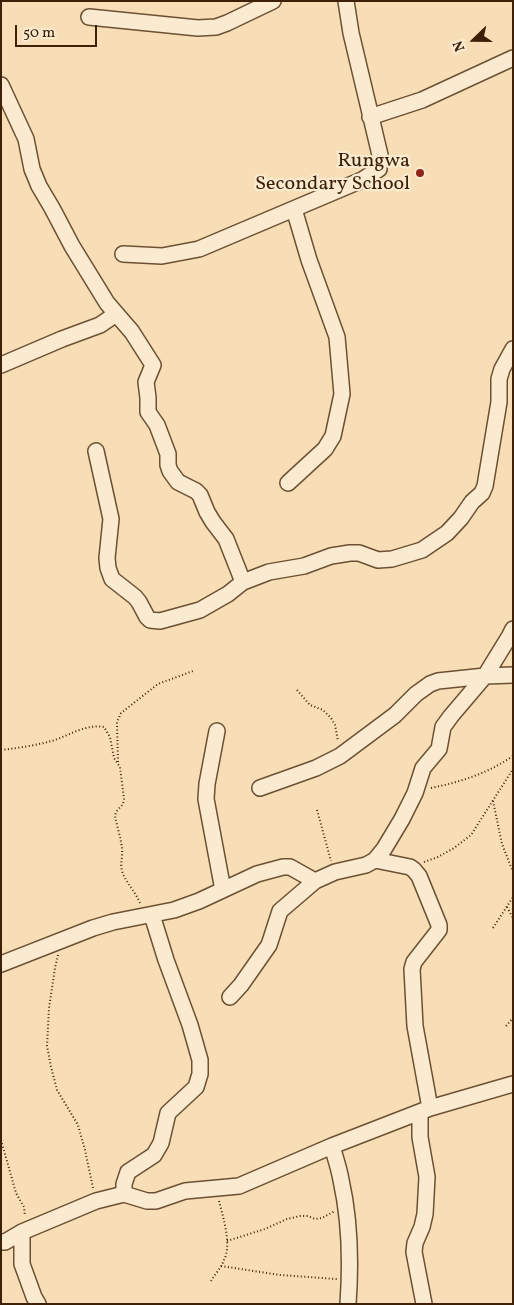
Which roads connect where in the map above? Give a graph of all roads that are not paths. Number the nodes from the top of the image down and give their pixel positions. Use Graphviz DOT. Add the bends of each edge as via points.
graph roads {
  1 [pos="273,1"];
  2 [pos="346,1"];
  3 [pos="89,17"];
  4 [pos="513,58"];
  5 [pos="1,85"];
  6 [pos="370,117"];
  7 [pos="294,209"];
  8 [pos="123,254"];
  9 [pos="116,314"];
  10 [pos="513,349"];
  11 [pos="1,365"];
  12 [pos="96,451"];
  13 [pos="288,483"];
  14 [pos="243,582"];
  15 [pos="513,629"];
  16 [pos="513,674"];
  17 [pos="485,676"];
  18 [pos="217,732"];
  19 [pos="260,788"];
  20 [pos="374,860"];
  21 [pos="314,881"];
  22 [pos="223,890"];
  23 [pos="148,916"];
  24 [pos="1,964"];
  25 [pos="230,997"];
  26 [pos="513,1084"];
  27 [pos="425,1110"];
  28 [pos="332,1146"];
  29 [pos="124,1194"];
  30 [pos="25,1231"];
  31 [pos="1,1242"];
  32 [pos="38,1304"];
  33 [pos="348,1304"];
  34 [pos="424,1304"];
  1 -- 3 [label="street" via="216,27"];
  2 -- 6 [label="street"];
  4 -- 6 [label="street" via="422,100"];
  5 -- 9 [label="street" via="26,139 32,169 40,186 106,304"];
  6 -- 7 [label="street" via="380,155 378,169 362,180"];
  7 -- 8 [label="street" via="199,249 162,256"];
  7 -- 13 [label="street" via="338,337 342,394 332,436 325,449"];
  9 -- 11 [label="street" via="100,325"];
  9 -- 14 [label="street" via="153,365 146,382 148,412 157,425 168,454 170,471 178,482 200,495 207,512 226,539"];
  10 -- 14 [label="street" via="499,379 499,402 485,486 446,534 422,550 392,559 378,560 350,553 269,572"];
  12 -- 14 [label="street" via="111,519 107,558 110,575 135,597 150,620 160,621 200,610"];
  15 -- 17 [label="street"];
  16 -- 17 [label="street"];
  17 -- 19 [label="street" via="430,684 396,715 340,756"];
  17 -- 20 [label="street" via="443,727 439,749 423,768 402,819"];
  18 -- 22 [label="street" via="206,799"];
  20 -- 21 [label="street"];
  20 -- 27 [label="street" via="410,867 419,876 439,925 412,969"];
  21 -- 22 [label="street" via="287,866 257,874"];
  21 -- 25 [label="street" via="280,912 269,944"];
  22 -- 23 [label="street" via="200,901"];
  23 -- 24 [label="street" via="93,928"];
  23 -- 29 [label="street" via="190,1024 200,1060 200,1074 196,1087 168,1113 154,1155 128,1172"];
  26 -- 27 [label="street"];
  27 -- 28 [label="street"];
  27 -- 34 [label="street" via="420,1137 427,1177 425,1214 414,1252"];
  28 -- 29 [label="street" via="239,1186 185,1191 156,1201"];
  28 -- 33 [label="street" via="348,1222"];
  29 -- 30 [label="street" via="96,1201"];
  30 -- 31 [label="street"];
  30 -- 32 [label="street" via="22,1264"];
}
